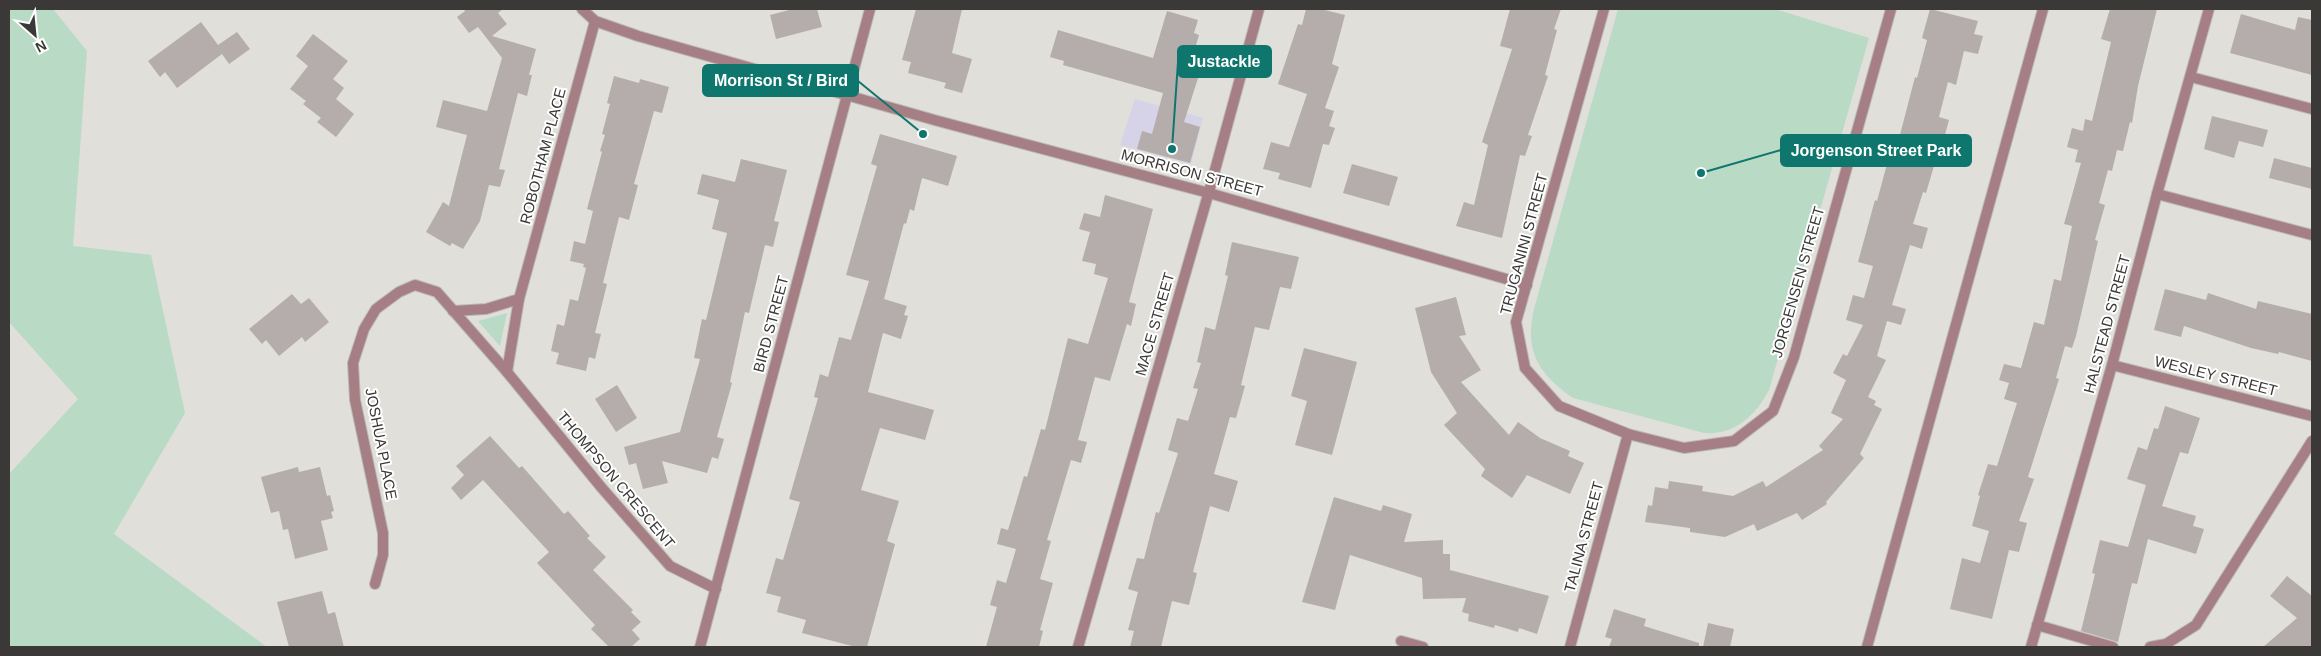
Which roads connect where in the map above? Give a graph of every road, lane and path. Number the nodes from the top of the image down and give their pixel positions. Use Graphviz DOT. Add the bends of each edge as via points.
graph roads {
  1 [pos="582,9"];
  2 [pos="870,9"];
  3 [pos="1259,9"];
  4 [pos="1604,9"];
  5 [pos="1891,9"];
  6 [pos="2043,9"];
  7 [pos="2210,9"];
  8 [pos="595,21"];
  9 [pos="2191,77"];
  10 [pos="847,94"];
  11 [pos="2312,109"];
  12 [pos="1208,193"];
  13 [pos="2157,194"];
  14 [pos="2312,236"];
  15 [pos="1527,285"];
  16 [pos="519,299"];
  17 [pos="454,311"];
  18 [pos="2112,365"];
  19 [pos="507,372"];
  20 [pos="2312,416"];
  21 [pos="1628,434"];
  22 [pos="2312,441"];
  23 [pos="375,584"];
  24 [pos="716,589"];
  25 [pos="2037,625"];
  26 [pos="1401,641"];
  27 [pos="700,647"];
  28 [pos="1078,647"];
  29 [pos="1423,647"];
  30 [pos="1570,647"];
  31 [pos="1867,647"];
  32 [pos="2031,647"];
  33 [pos="2113,647"];
  34 [pos="2150,647"];
  1 -- 8 [label="street"];
  2 -- 10 [label="street, BIRD STREET"];
  3 -- 12 [label="street, MACE STREET"];
  4 -- 15 [label="street, TRUGANINI STREET"];
  5 -- 21 [label="street, JORGENSEN STREET" via="1794,357 1773,411 1734,441 1684,448"];
  6 -- 31 [label="street"];
  7 -- 9 [label="street, HALSTEAD STREET"];
  8 -- 10 [label="street, MORRISON STREET"];
  8 -- 16 [label="street, ROBOTHAM PLACE"];
  9 -- 11 [label="street"];
  9 -- 13 [label="street, HALSTEAD STREET"];
  10 -- 12 [label="street, MORRISON STREET" via="938,122"];
  10 -- 24 [label="street, BIRD STREET"];
  12 -- 15 [label="street, MORRISON STREET"];
  12 -- 28 [label="street, MACE STREET"];
  13 -- 14 [label="street"];
  13 -- 18 [label="street, HALSTEAD STREET"];
  15 -- 21 [label="street, TRUGANINI STREET" via="1516,322 1525,368 1559,406"];
  16 -- 17 [label="street" via="486,309"];
  16 -- 19 [label="street, ROBOTHAM PLACE"];
  17 -- 19 [label="street, JOSHUA PLACE"];
  17 -- 23 [label="street, JOSHUA PLACE" via="437,292 415,285 399,292 376,309 364,329 353,363 355,400 383,533 384,555"];
  18 -- 20 [label="street, WESLEY STREET"];
  18 -- 25 [label="street, HALSTEAD STREET"];
  19 -- 24 [label="street, THOMPSON CRESCENT" via="670,566"];
  21 -- 30 [label="street, TALINA STREET"];
  22 -- 34 [label="street" via="2196,625 2166,644"];
  24 -- 27 [label="street, BIRD STREET"];
  25 -- 32 [label="street, HALSTEAD STREET"];
  25 -- 33 [label="street"];
  26 -- 29 [label="street"];
}
